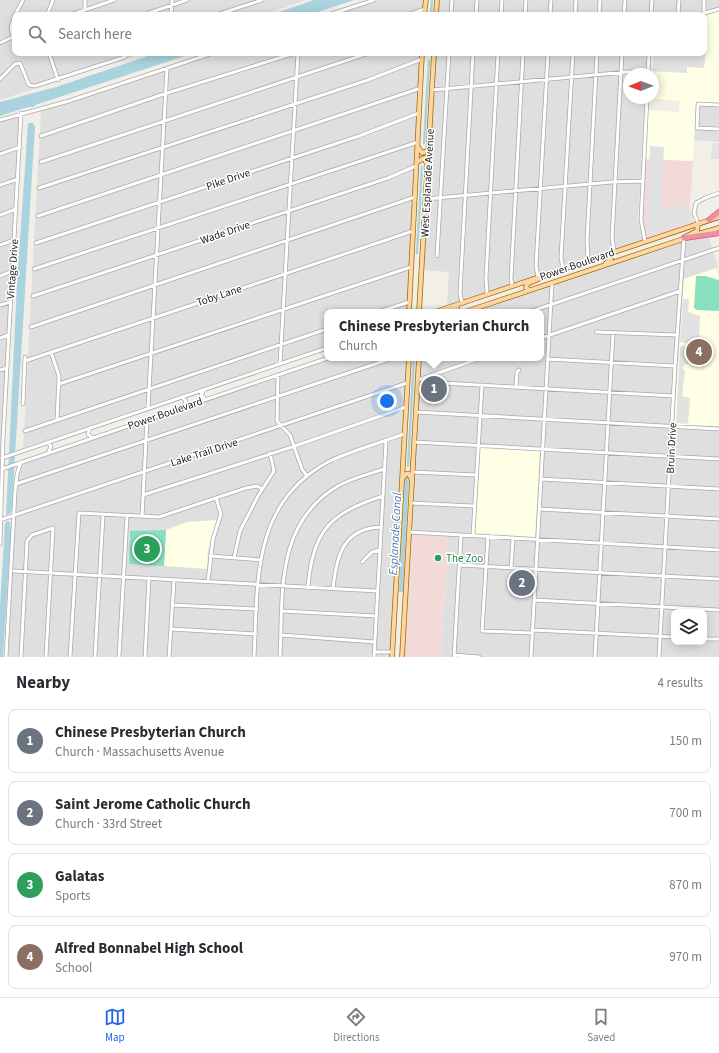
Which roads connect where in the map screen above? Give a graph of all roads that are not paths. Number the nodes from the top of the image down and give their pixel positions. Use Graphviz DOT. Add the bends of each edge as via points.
graph roads {
  1 [pos="23,0"];
  2 [pos="54,0"];
  3 [pos="85,0"];
  4 [pos="114,0"];
  5 [pos="172,0"];
  6 [pos="187,0"];
  7 [pos="262,0"];
  8 [pos="374,0"];
  9 [pos="426,0"];
  10 [pos="437,0"];
  11 [pos="452,0"];
  12 [pos="477,0"];
  13 [pos="502,0"];
  14 [pos="526,0"];
  15 [pos="551,0"];
  16 [pos="576,0"];
  17 [pos="600,0"];
  18 [pos="625,0"];
  19 [pos="652,0"];
  20 [pos="679,0"];
  21 [pos="704,0"];
  22 [pos="172,5"];
  23 [pos="719,9"];
  24 [pos="85,10"];
  25 [pos="425,10"];
  26 [pos="17,12"];
  27 [pos="48,12"];
  28 [pos="79,12"];
  29 [pos="152,12"];
  30 [pos="171,12"];
  31 [pos="225,12"];
  32 [pos="337,12"];
  33 [pos="418,12"];
  34 [pos="436,12"];
  35 [pos="451,12"];
  36 [pos="476,12"];
  37 [pos="501,12"];
  38 [pos="525,12"];
  39 [pos="550,12"];
  40 [pos="575,12"];
  41 [pos="599,12"];
  42 [pos="624,12"];
  43 [pos="651,12"];
  44 [pos="678,12"];
  45 [pos="704,12"];
  46 [pos="707,12"];
  47 [pos="12,38"];
  48 [pos="0,43"];
  49 [pos="50,56"];
  50 [pos="126,56"];
  51 [pos="204,56"];
  52 [pos="286,56"];
  53 [pos="298,56"];
  54 [pos="360,56"];
  55 [pos="420,56"];
  56 [pos="423,56"];
  57 [pos="434,56"];
  58 [pos="449,56"];
  59 [pos="473,56"];
  60 [pos="498,56"];
  61 [pos="523,56"];
  62 [pos="548,56"];
  63 [pos="573,56"];
  64 [pos="597,56"];
  65 [pos="622,56"];
  66 [pos="649,56"];
  67 [pos="167,68"];
  68 [pos="648,68"];
  69 [pos="621,73"];
  70 [pos="596,75"];
  71 [pos="297,78"];
  72 [pos="571,78"];
  73 [pos="0,79"];
  74 [pos="58,80"];
  75 [pos="546,80"];
  76 [pos="521,83"];
  77 [pos="496,85"];
  78 [pos="471,87"];
  79 [pos="421,88"];
  80 [pos="448,89"];
  81 [pos="432,90"];
  82 [pos="166,94"];
  83 [pos="295,104"];
  84 [pos="647,104"];
  85 [pos="719,105"];
  86 [pos="21,113"];
  87 [pos="419,113"];
  88 [pos="0,120"];
  89 [pos="165,122"];
  90 [pos="719,129"];
  91 [pos="294,131"];
  92 [pos="42,136"];
  93 [pos="418,143"];
  94 [pos="20,147"];
  95 [pos="163,148"];
  96 [pos="429,150"];
  97 [pos="0,154"];
  98 [pos="292,158"];
  99 [pos="41,162"];
  100 [pos="416,164"];
  101 [pos="428,168"];
  102 [pos="162,175"];
  103 [pos="18,178"];
  104 [pos="643,181"];
  105 [pos="615,182"];
  106 [pos="290,184"];
  107 [pos="590,184"];
  108 [pos="0,185"];
  109 [pos="565,186"];
  110 [pos="39,188"];
  111 [pos="540,189"];
  112 [pos="515,192"];
  113 [pos="719,193"];
  114 [pos="492,194"];
  115 [pos="466,196"];
  116 [pos="415,197"];
  117 [pos="441,198"];
  118 [pos="426,199"];
  119 [pos="160,201"];
  120 [pos="16,209"];
  121 [pos="289,210"];
  122 [pos="719,212"];
  123 [pos="0,215"];
  124 [pos="38,216"];
  125 [pos="719,217"];
  126 [pos="709,220"];
  127 [pos="698,224"];
  128 [pos="690,226"];
  129 [pos="158,228"];
  130 [pos="719,228"];
  131 [pos="413,231"];
  132 [pos="692,233"];
  133 [pos="719,233"];
  134 [pos="661,236"];
  135 [pos="684,238"];
  136 [pos="14,240"];
  137 [pos="287,240"];
  138 [pos="645,241"];
  139 [pos="36,243"];
  140 [pos="0,245"];
  141 [pos="659,246"];
  142 [pos="624,248"];
  143 [pos="719,248"];
  144 [pos="614,251"];
  145 [pos="643,252"];
  146 [pos="157,254"];
  147 [pos="602,255"];
  148 [pos="437,256"];
  149 [pos="621,259"];
  150 [pos="588,260"];
  151 [pos="683,260"];
  152 [pos="411,261"];
  153 [pos="603,265"];
  154 [pos="421,266"];
  155 [pos="411,267"];
  156 [pos="563,268"];
  157 [pos="34,269"];
  158 [pos="12,272"];
  159 [pos="285,273"];
  160 [pos="545,275"];
  161 [pos="0,276"];
  162 [pos="538,277"];
  163 [pos="552,282"];
  164 [pos="156,284"];
  165 [pos="512,286"];
  166 [pos="530,290"];
  167 [pos="680,291"];
  168 [pos="487,294"];
  169 [pos="33,296"];
  170 [pos="476,298"];
  171 [pos="10,302"];
  172 [pos="409,302"];
  173 [pos="462,303"];
  174 [pos="0,305"];
  175 [pos="551,305"];
  176 [pos="451,307"];
  177 [pos="283,309"];
  178 [pos="387,309"];
  179 [pos="409,309"];
  180 [pos="419,309"];
  181 [pos="445,309"];
  182 [pos="456,309"];
  183 [pos="464,309"];
  184 [pos="475,309"];
  185 [pos="538,309"];
  186 [pos="153,316"];
  187 [pos="31,327"];
  188 [pos="324,330"];
  189 [pos="596,332"];
  190 [pos="613,332"];
  191 [pos="549,335"];
  192 [pos="677,335"];
  193 [pos="8,336"];
  194 [pos="544,337"];
  195 [pos="0,338"];
  196 [pos="281,345"];
  197 [pos="324,349"];
  198 [pos="51,352"];
  199 [pos="151,353"];
  200 [pos="324,359"];
  201 [pos="547,359"];
  202 [pos="384,361"];
  203 [pos="409,361"];
  204 [pos="419,361"];
  205 [pos="472,361"];
  206 [pos="611,362"];
  207 [pos="280,364"];
  208 [pos="675,366"];
  209 [pos="6,368"];
  210 [pos="0,370"];
  211 [pos="519,370"];
  212 [pos="278,375"];
  213 [pos="418,380"];
  214 [pos="408,383"];
  215 [pos="442,383"];
  216 [pos="59,384"];
  217 [pos="482,385"];
  218 [pos="516,387"];
  219 [pos="149,389"];
  220 [pos="546,389"];
  221 [pos="204,390"];
  222 [pos="610,393"];
  223 [pos="674,396"];
  224 [pos="182,397"];
  225 [pos="278,397"];
  226 [pos="205,399"];
  227 [pos="23,404"];
  228 [pos="184,406"];
  229 [pos="406,407"];
  230 [pos="148,408"];
  231 [pos="416,412"];
  232 [pos="480,415"];
  233 [pos="57,419"];
  234 [pos="147,419"];
  235 [pos="544,419"];
  236 [pos="608,422"];
  237 [pos="281,426"];
  238 [pos="672,426"];
  239 [pos="90,428"];
  240 [pos="719,429"];
  241 [pos="25,431"];
  242 [pos="404,434"];
  243 [pos="92,438"];
  244 [pos="1,440"];
  245 [pos="146,441"];
  246 [pos="386,441"];
  247 [pos="47,442"];
  248 [pos="414,442"];
  249 [pos="294,446"];
  250 [pos="478,446"];
  251 [pos="542,449"];
  252 [pos="50,452"];
  253 [pos="270,453"];
  254 [pos="606,453"];
  255 [pos="670,456"];
  256 [pos="4,457"];
  257 [pos="719,459"];
  258 [pos="21,462"];
  259 [pos="403,464"];
  260 [pos="413,464"];
  261 [pos="2,469"];
  262 [pos="384,469"];
  263 [pos="144,472"];
  264 [pos="413,472"];
  265 [pos="476,475"];
  266 [pos="307,476"];
  267 [pos="402,479"];
  268 [pos="541,479"];
  269 [pos="412,480"];
  270 [pos="605,483"];
  271 [pos="16,484"];
  272 [pos="669,486"];
  273 [pos="262,489"];
  274 [pos="719,489"];
  275 [pos="1,491"];
  276 [pos="143,495"];
  277 [pos="383,496"];
  278 [pos="216,498"];
  279 [pos="411,503"];
  280 [pos="474,506"];
  281 [pos="539,509"];
  282 [pos="603,513"];
  283 [pos="103,515"];
  284 [pos="14,516"];
  285 [pos="127,516"];
  286 [pos="667,516"];
  287 [pos="142,517"];
  288 [pos="719,519"];
  289 [pos="1,520"];
  290 [pos="381,527"];
  291 [pos="409,532"];
  292 [pos="461,535"];
  293 [pos="473,535"];
  294 [pos="488,536"];
  295 [pos="513,538"];
  296 [pos="537,539"];
  297 [pos="0,540"];
  298 [pos="601,543"];
  299 [pos="0,544"];
  300 [pos="665,547"];
  301 [pos="380,550"];
  302 [pos="719,550"];
  303 [pos="210,556"];
  304 [pos="234,558"];
  305 [pos="261,560"];
  306 [pos="362,562"];
  307 [pos="459,565"];
  308 [pos="485,566"];
  309 [pos="511,568"];
  310 [pos="536,569"];
  311 [pos="14,571"];
  312 [pos="26,571"];
  313 [pos="51,573"];
  314 [pos="600,573"];
  315 [pos="75,574"];
  316 [pos="99,575"];
  317 [pos="664,576"];
  318 [pos="124,577"];
  319 [pos="149,578"];
  320 [pos="719,579"];
  321 [pos="174,580"];
  322 [pos="208,582"];
  323 [pos="258,585"];
  324 [pos="283,586"];
  325 [pos="308,588"];
  326 [pos="333,589"];
  327 [pos="377,591"];
  328 [pos="534,600"];
  329 [pos="396,601"];
  330 [pos="598,603"];
  331 [pos="172,605"];
  332 [pos="662,606"];
  333 [pos="257,609"];
  334 [pos="404,609"];
  335 [pos="719,610"];
  336 [pos="282,612"];
  337 [pos="376,616"];
  338 [pos="394,618"];
  339 [pos="171,629"];
  340 [pos="532,632"];
  341 [pos="596,633"];
  342 [pos="256,634"];
  343 [pos="281,635"];
  344 [pos="403,636"];
  345 [pos="660,637"];
  346 [pos="671,637"];
  347 [pos="707,639"];
  348 [pos="719,639"];
  349 [pos="375,642"];
  350 [pos="375,652"];
  351 [pos="393,655"];
  352 [pos="454,656"];
  353 [pos="6,657"];
  354 [pos="21,657"];
  355 [pos="46,657"];
  356 [pos="70,657"];
  357 [pos="95,657"];
  358 [pos="119,657"];
  359 [pos="145,657"];
  360 [pos="169,657"];
  361 [pos="254,657"];
  362 [pos="280,657"];
  363 [pos="374,657"];
  364 [pos="402,657"];
  365 [pos="479,657"];
  366 [pos="531,657"];
  367 [pos="595,657"];
  368 [pos="659,657"];
  1 -- 26 [label="street"];
  2 -- 27 [label="street"];
  3 -- 24 [label="street"];
  4 -- 24 [label="street"];
  5 -- 22 [label="street"];
  6 -- 22 [label="street"];
  7 -- 31 [label="street"];
  8 -- 32 [label="street"];
  9 -- 25 [label="main road"];
  10 -- 34 [label="main road"];
  11 -- 35 [label="street"];
  12 -- 36 [label="street"];
  13 -- 37 [label="street"];
  14 -- 38 [label="street"];
  15 -- 39 [label="street"];
  16 -- 40 [label="street"];
  17 -- 41 [label="street"];
  18 -- 42 [label="street"];
  19 -- 43 [label="street"];
  20 -- 44 [label="street"];
  21 -- 45 [label="street"];
  22 -- 29 [label="street"];
  22 -- 30 [label="street"];
  23 -- 46 [label="street"];
  24 -- 28 [label="street"];
  25 -- 33 [label="street"];
  47 -- 48 [label="street"];
  49 -- 74 [label="street"];
  50 -- 74 [label="street"];
  51 -- 67 [label="street"];
  52 -- 82 [label="street"];
  53 -- 71 [label="street"];
  54 -- 71 [label="street"];
  55 -- 83 [label="street"];
  56 -- 79 [label="main road, West Esplanade Avenue"];
  57 -- 81 [label="main road, West Esplanade Avenue"];
  58 -- 80 [label="street"];
  59 -- 78 [label="street"];
  60 -- 77 [label="street"];
  61 -- 76 [label="street"];
  62 -- 75 [label="street"];
  63 -- 72 [label="street"];
  64 -- 70 [label="street"];
  65 -- 69 [label="street"];
  66 -- 68 [label="street"];
  67 -- 82 [label="street"];
  67 -- 86 [label="street" via="70,101"];
  69 -- 70 [label="street"];
  69 -- 105 [label="street"];
  70 -- 72 [label="street"];
  70 -- 107 [label="street"];
  71 -- 83 [label="street"];
  71 -- 89 [label="street"];
  72 -- 75 [label="street"];
  72 -- 109 [label="street"];
  73 -- 74 [label="street" via="15,64 20,63 29,85 35,86"];
  75 -- 76 [label="street"];
  75 -- 111 [label="street"];
  76 -- 77 [label="street"];
  76 -- 112 [label="street"];
  77 -- 78 [label="street"];
  77 -- 114 [label="street"];
  78 -- 80 [label="street"];
  78 -- 115 [label="street"];
  79 -- 87 [label="main road, West Esplanade Avenue"];
  79 -- 91 [label="street"];
  80 -- 81 [label="street"];
  80 -- 117 [label="street"];
  81 -- 96 [label="main road, West Esplanade Avenue"];
  82 -- 89 [label="street"];
  82 -- 92 [label="street"];
  83 -- 91 [label="street"];
  83 -- 95 [label="street"];
  84 -- 104 [label="street"];
  85 -- 90 [label="street" via="698,104 697,128"];
  86 -- 88 [label="street"];
  86 -- 94 [label="street, Vintage Drive"];
  87 -- 93 [label="main road, West Esplanade Avenue"];
  87 -- 98 [label="street, Pike Drive"];
  89 -- 95 [label="street"];
  89 -- 99 [label="street"];
  91 -- 98 [label="street"];
  91 -- 102 [label="street"];
  93 -- 96 [label="main road" via="422,153"];
  93 -- 100 [label="main road, West Esplanade Avenue"];
  93 -- 106 [label="street"];
  94 -- 97 [label="street"];
  94 -- 103 [label="street, Vintage Drive"];
  95 -- 102 [label="street"];
  95 -- 110 [label="street"];
  96 -- 101 [label="main road, West Esplanade Avenue"];
  98 -- 106 [label="street"];
  98 -- 119 [label="street, Pike Drive"];
  100 -- 101 [label="main road" via="424,158"];
  100 -- 116 [label="main road, West Esplanade Avenue"];
  100 -- 121 [label="street, Wade Drive" via="388,178"];
  101 -- 118 [label="main road, West Esplanade Avenue"];
  102 -- 119 [label="street"];
  102 -- 124 [label="street"];
  103 -- 108 [label="street"];
  103 -- 120 [label="street, Vintage Drive"];
  104 -- 105 [label="street"];
  104 -- 138 [label="street" via="641,220"];
  105 -- 107 [label="street"];
  105 -- 144 [label="street" via="612,238"];
  106 -- 121 [label="street"];
  106 -- 129 [label="street"];
  107 -- 109 [label="street"];
  107 -- 150 [label="street"];
  109 -- 111 [label="street"];
  109 -- 156 [label="street" via="561,257"];
  111 -- 112 [label="street"];
  111 -- 162 [label="street" via="536,266"];
  112 -- 114 [label="street"];
  112 -- 165 [label="street"];
  113 -- 127 [label="street" via="696,203 694,213"];
  114 -- 115 [label="street"];
  114 -- 168 [label="street"];
  115 -- 117 [label="street"];
  115 -- 173 [label="street" via="460,293"];
  116 -- 131 [label="main road, West Esplanade Avenue"];
  116 -- 137 [label="street"];
  117 -- 118 [label="street"];
  117 -- 148 [label="street"];
  118 -- 154 [label="main road, West Esplanade Avenue"];
  119 -- 129 [label="street"];
  119 -- 139 [label="street, Pike Drive"];
  120 -- 123 [label="street"];
  120 -- 136 [label="street, Vintage Drive"];
  121 -- 137 [label="street"];
  121 -- 146 [label="street, Wade Drive"];
  122 -- 126 [label="highway"];
  125 -- 126 [label="main road, Power Boulevard"];
  126 -- 127 [label="main road, Power Boulevard"];
  127 -- 128 [label="main road, Power Boulevard"];
  127 -- 132 [label="main road" via="699,228"];
  128 -- 132 [label="main road" via="694,229"];
  128 -- 134 [label="main road, Power Boulevard"];
  129 -- 146 [label="street"];
  129 -- 157 [label="street"];
  130 -- 135 [label="main road, Power Boulevard"];
  131 -- 152 [label="main road, West Esplanade Avenue"];
  131 -- 159 [label="street, Toby Lane"];
  132 -- 135 [label="main road"];
  133 -- 135 [label="highway"];
  134 -- 138 [label="main road, Power Boulevard"];
  134 -- 141 [label="main road" via="656,241"];
  135 -- 141 [label="main road, Power Boulevard"];
  135 -- 151 [label="street, Bruin Drive"];
  136 -- 140 [label="street"];
  136 -- 158 [label="street, Vintage Drive"];
  137 -- 159 [label="street"];
  137 -- 164 [label="street"];
  138 -- 142 [label="main road, Power Boulevard"];
  138 -- 145 [label="main road"];
  141 -- 145 [label="main road, Power Boulevard"];
  142 -- 144 [label="main road, Power Boulevard"];
  142 -- 149 [label="main road" via="619,254"];
  143 -- 151 [label="street"];
  144 -- 147 [label="main road, Power Boulevard"];
  145 -- 149 [label="main road, Power Boulevard"];
  146 -- 164 [label="street"];
  146 -- 169 [label="street, Wade Drive"];
  147 -- 150 [label="main road, Power Boulevard"];
  147 -- 153 [label="main road" via="608,255 611,259"];
  149 -- 153 [label="main road, Power Boulevard"];
  150 -- 156 [label="main road, Power Boulevard"];
  151 -- 167 [label="street, Bruin Drive"];
  151 -- 175 [label="street"];
  152 -- 154 [label="main road" via="414,270"];
  152 -- 155 [label="main road, West Esplanade Avenue"];
  153 -- 163 [label="main road, Power Boulevard"];
  154 -- 180 [label="main road, West Esplanade Avenue"];
  155 -- 172 [label="main road, West Esplanade Avenue"];
  155 -- 177 [label="street"];
  156 -- 160 [label="main road, Power Boulevard"];
  158 -- 161 [label="street"];
  158 -- 171 [label="street, Vintage Drive"];
  159 -- 177 [label="street"];
  159 -- 186 [label="street, Toby Lane"];
  160 -- 162 [label="main road, Power Boulevard"];
  160 -- 166 [label="main road" via="527,284 526,288"];
  162 -- 165 [label="main road, Power Boulevard"];
  163 -- 166 [label="main road, Power Boulevard"];
  163 -- 175 [label="street"];
  164 -- 186 [label="street"];
  164 -- 187 [label="street"];
  165 -- 168 [label="main road, Power Boulevard"];
  166 -- 184 [label="main road, Power Boulevard"];
  167 -- 191 [label="street"];
  167 -- 192 [label="street, Bruin Drive"];
  168 -- 170 [label="main road, Power Boulevard"];
  170 -- 173 [label="main road, Power Boulevard"];
  170 -- 183 [label="main road" via="465,305"];
  171 -- 174 [label="street"];
  171 -- 193 [label="street, Vintage Drive"];
  172 -- 178 [label="street"];
  172 -- 179 [label="main road, West Esplanade Avenue"];
  173 -- 176 [label="main road, Power Boulevard"];
  175 -- 185 [label="street"];
  175 -- 191 [label="street"];
  176 -- 181 [label="main road, Power Boulevard"];
  176 -- 182 [label="main road"];
  177 -- 196 [label="street"];
  177 -- 199 [label="street"];
  186 -- 198 [label="street, Toby Lane"];
  186 -- 199 [label="street"];
  188 -- 196 [label="street"];
  189 -- 190 [label="street"];
  190 -- 192 [label="street"];
  190 -- 206 [label="street"];
  191 -- 194 [label="street"];
  191 -- 201 [label="street"];
  192 -- 208 [label="street, Bruin Drive"];
  193 -- 195 [label="street"];
  193 -- 209 [label="street, Vintage Drive"];
  196 -- 207 [label="street"];
  196 -- 219 [label="street"];
  197 -- 207 [label="street, Power Boulevard"];
  198 -- 216 [label="street"];
  198 -- 227 [label="street, Toby Lane" via="25,359"];
  199 -- 216 [label="street"];
  199 -- 219 [label="street"];
  200 -- 212 [label="street, Power Boulevard"];
  201 -- 206 [label="street"];
  201 -- 220 [label="street"];
  202 -- 225 [label="street"];
  203 -- 214 [label="main road"];
  204 -- 213 [label="main road"];
  205 -- 213 [label="street"];
  206 -- 208 [label="street"];
  206 -- 222 [label="street"];
  207 -- 221 [label="street, Power Boulevard"];
  208 -- 223 [label="street, Bruin Drive"];
  209 -- 210 [label="street"];
  209 -- 244 [label="street, Vintage Drive"];
  211 -- 218 [label="street"];
  212 -- 225 [label="street"];
  212 -- 226 [label="street, Power Boulevard"];
  213 -- 231 [label="main road"];
  214 -- 229 [label="main road"];
  214 -- 237 [label="street, Lake Trail Drive"];
  215 -- 217 [label="street"];
  216 -- 233 [label="street"];
  217 -- 218 [label="street"];
  217 -- 232 [label="street"];
  218 -- 220 [label="street"];
  219 -- 230 [label="street"];
  219 -- 233 [label="street"];
  220 -- 222 [label="street"];
  220 -- 235 [label="street"];
  221 -- 224 [label="street, Power Boulevard"];
  221 -- 226 [label="street" via="201,395"];
  222 -- 223 [label="street"];
  222 -- 236 [label="street"];
  223 -- 238 [label="street, Bruin Drive"];
  224 -- 228 [label="street" via="186,401"];
  224 -- 230 [label="street, Power Boulevard"];
  225 -- 237 [label="street" via="277,419"];
  225 -- 245 [label="street"];
  226 -- 228 [label="street, Power Boulevard"];
  228 -- 234 [label="street, Power Boulevard"];
  229 -- 242 [label="main road"];
  229 -- 249 [label="street"];
  230 -- 239 [label="street, Power Boulevard"];
  231 -- 232 [label="street"];
  231 -- 248 [label="main road"];
  232 -- 235 [label="street"];
  232 -- 250 [label="street"];
  233 -- 241 [label="street"];
  234 -- 243 [label="street, Power Boulevard"];
  234 -- 245 [label="street"];
  235 -- 236 [label="street"];
  235 -- 251 [label="street"];
  236 -- 238 [label="street"];
  236 -- 254 [label="street"];
  237 -- 249 [label="street" via="288,431"];
  237 -- 263 [label="street, Lake Trail Drive"];
  238 -- 240 [label="street"];
  238 -- 255 [label="street, Bruin Drive"];
  239 -- 243 [label="street" via="88,434"];
  239 -- 247 [label="street, Power Boulevard"];
  242 -- 246 [label="street"];
  242 -- 259 [label="main road"];
  243 -- 252 [label="street, Power Boulevard"];
  244 -- 256 [label="street, Vintage Drive"];
  245 -- 263 [label="street"];
  245 -- 271 [label="street"];
  246 -- 262 [label="street"];
  246 -- 266 [label="street" via="330,461"];
  247 -- 252 [label="street" via="52,446"];
  247 -- 256 [label="street, Power Boulevard"];
  248 -- 250 [label="street"];
  248 -- 260 [label="main road"];
  249 -- 253 [label="street"];
  249 -- 266 [label="street"];
  250 -- 251 [label="street"];
  250 -- 265 [label="street"];
  251 -- 254 [label="street"];
  251 -- 268 [label="street"];
  252 -- 258 [label="street, Power Boulevard"];
  253 -- 273 [label="street" via="274,471"];
  253 -- 276 [label="street"];
  254 -- 255 [label="street"];
  254 -- 270 [label="street"];
  255 -- 257 [label="street"];
  255 -- 272 [label="street, Bruin Drive"];
  256 -- 261 [label="street, Vintage Drive"];
  258 -- 261 [label="street, Power Boulevard"];
  258 -- 271 [label="street"];
  259 -- 260 [label="main road" via="408,468"];
  259 -- 267 [label="main road"];
  260 -- 264 [label="main road"];
  261 -- 275 [label="street, Vintage Drive"];
  262 -- 277 [label="street"];
  262 -- 324 [label="street" via="339,486 309,510 295,533 287,554"];
  263 -- 276 [label="street"];
  263 -- 284 [label="street, Lake Trail Drive"];
  264 -- 265 [label="street"];
  264 -- 269 [label="main road"];
  265 -- 280 [label="street"];
  266 -- 305 [label="street" via="297,484 273,519"];
  267 -- 269 [label="main road" via="406,474 411,476"];
  267 -- 329 [label="main road"];
  268 -- 270 [label="street"];
  268 -- 281 [label="street"];
  269 -- 279 [label="main road"];
  270 -- 272 [label="street"];
  270 -- 282 [label="street"];
  271 -- 284 [label="street"];
  272 -- 274 [label="street"];
  272 -- 286 [label="street, Bruin Drive"];
  273 -- 278 [label="street" via="252,486"];
  273 -- 304 [label="street" via="240,531"];
  275 -- 289 [label="street, Vintage Drive"];
  276 -- 287 [label="street"];
  277 -- 290 [label="street"];
  277 -- 325 [label="street" via="356,505 330,524 312,556"];
  278 -- 287 [label="street" via="159,518"];
  278 -- 303 [label="street" via="221,514"];
  279 -- 280 [label="street"];
  279 -- 291 [label="main road"];
  280 -- 293 [label="street"];
  281 -- 282 [label="street"];
  281 -- 296 [label="street"];
  282 -- 286 [label="street"];
  282 -- 298 [label="street"];
  283 -- 285 [label="street"];
  283 -- 315 [label="street" via="80,513"];
  283 -- 316 [label="street"];
  284 -- 289 [label="street, Lake Trail Drive"];
  284 -- 353 [label="street"];
  285 -- 287 [label="street"];
  285 -- 318 [label="street"];
  286 -- 288 [label="street"];
  286 -- 300 [label="street, Bruin Drive"];
  289 -- 297 [label="street, Vintage Drive"];
  290 -- 301 [label="street"];
  290 -- 326 [label="street" via="363,529 346,543 337,561"];
  291 -- 292 [label="street"];
  291 -- 334 [label="main road"];
  292 -- 293 [label="street"];
  292 -- 307 [label="street"];
  293 -- 294 [label="street"];
  294 -- 295 [label="street"];
  294 -- 308 [label="street"];
  295 -- 296 [label="street"];
  295 -- 309 [label="street"];
  296 -- 298 [label="street"];
  296 -- 310 [label="street"];
  297 -- 299 [label="street, Vintage Drive"];
  298 -- 300 [label="street"];
  298 -- 314 [label="street"];
  300 -- 302 [label="street"];
  300 -- 317 [label="street, Bruin Drive"];
  301 -- 306 [label="street" via="372,552"];
  301 -- 327 [label="street"];
  303 -- 304 [label="street"];
  303 -- 322 [label="street"];
  304 -- 305 [label="street"];
  305 -- 323 [label="street"];
  307 -- 308 [label="street"];
  307 -- 352 [label="street"];
  308 -- 309 [label="street"];
  308 -- 340 [label="street" via="482,631"];
  309 -- 310 [label="street"];
  310 -- 314 [label="street"];
  310 -- 328 [label="street"];
  311 -- 312 [label="street"];
  312 -- 313 [label="street"];
  312 -- 313 [label="street" via="29,538 53,528"];
  312 -- 354 [label="street"];
  313 -- 315 [label="street"];
  313 -- 355 [label="street"];
  314 -- 317 [label="street"];
  314 -- 330 [label="street"];
  315 -- 316 [label="street"];
  315 -- 356 [label="street"];
  316 -- 318 [label="street"];
  316 -- 357 [label="street"];
  317 -- 320 [label="street"];
  317 -- 332 [label="street, Bruin Drive"];
  318 -- 319 [label="street"];
  318 -- 358 [label="street"];
  319 -- 321 [label="street"];
  319 -- 359 [label="street"];
  321 -- 322 [label="street"];
  321 -- 331 [label="street"];
  322 -- 323 [label="street"];
  323 -- 324 [label="street"];
  323 -- 333 [label="street"];
  324 -- 325 [label="street"];
  324 -- 336 [label="street"];
  325 -- 326 [label="street"];
  326 -- 327 [label="street"];
  327 -- 337 [label="street"];
  328 -- 330 [label="street"];
  328 -- 340 [label="street"];
  329 -- 334 [label="main road" via="399,596 403,597"];
  329 -- 338 [label="main road"];
  330 -- 332 [label="street"];
  330 -- 341 [label="street"];
  331 -- 333 [label="street"];
  331 -- 339 [label="street"];
  332 -- 335 [label="street"];
  332 -- 345 [label="street, Bruin Drive"];
  333 -- 342 [label="street"];
  334 -- 344 [label="main road"];
  336 -- 337 [label="street"];
  336 -- 343 [label="street"];
  337 -- 349 [label="street"];
  338 -- 344 [label="main road" via="396,642"];
  338 -- 351 [label="main road"];
  339 -- 342 [label="street"];
  339 -- 360 [label="street"];
  340 -- 341 [label="street"];
  340 -- 366 [label="street"];
  341 -- 345 [label="street"];
  341 -- 367 [label="street"];
  342 -- 361 [label="street"];
  343 -- 349 [label="street"];
  343 -- 362 [label="street"];
  344 -- 364 [label="main road"];
  345 -- 346 [label="street"];
  345 -- 368 [label="street, Bruin Drive"];
  347 -- 348 [label="street"];
  349 -- 350 [label="street"];
  350 -- 351 [label="street"];
  350 -- 363 [label="street"];
  352 -- 365 [label="street"];
}
